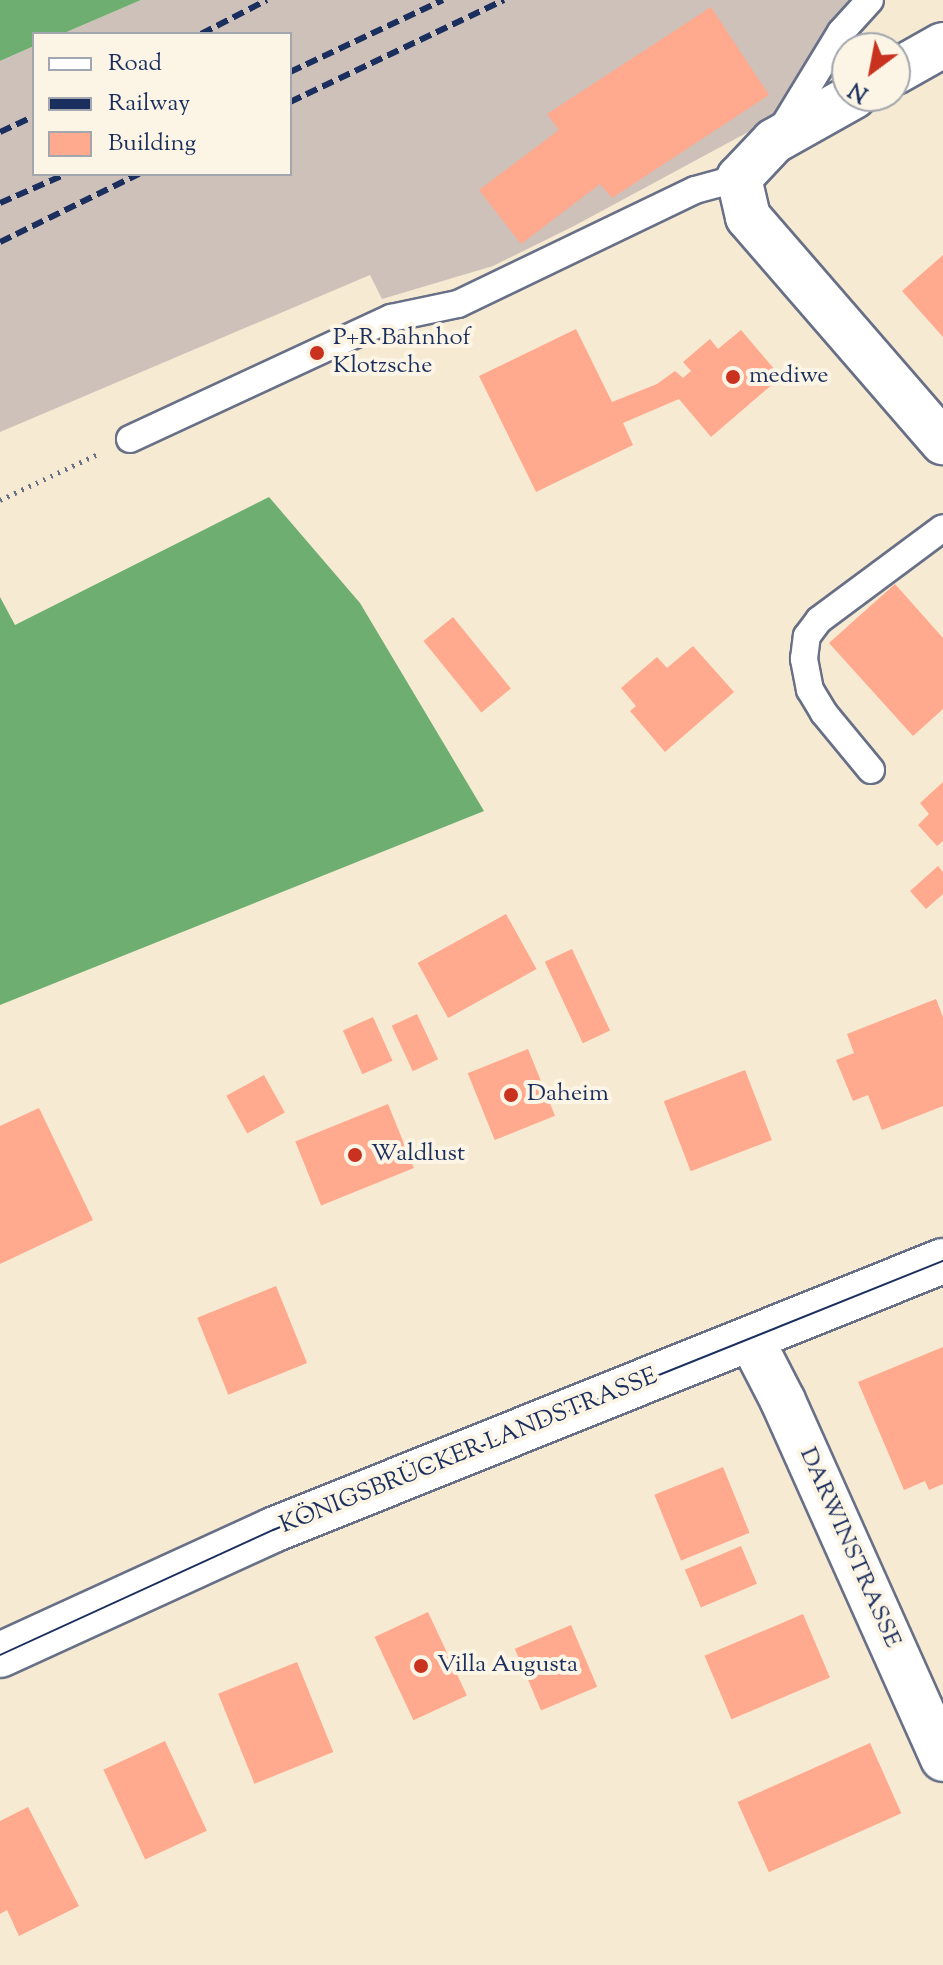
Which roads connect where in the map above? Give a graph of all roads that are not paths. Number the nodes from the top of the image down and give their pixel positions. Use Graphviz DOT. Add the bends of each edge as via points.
graph roads {
  1 [pos="870,0"];
  2 [pos="943,45"];
  3 [pos="911,63"];
  4 [pos="831,109"];
  5 [pos="774,141"];
  6 [pos="739,178"];
  7 [pos="130,439"];
  8 [pos="943,442"];
  9 [pos="943,528"];
  10 [pos="871,770"];
  11 [pos="943,1261"];
  12 [pos="751,1339"];
  13 [pos="0,1655"];
  14 [pos="943,1759"];
  1 -- 5 [label="lane" via="841,32"];
  2 -- 3 [label="main road"];
  4 -- 5 [label="main road"];
  5 -- 6 [label="main road"];
  6 -- 7 [label="lane" via="681,197 458,304 391,318"];
  6 -- 8 [label="main road" via="748,217"];
  9 -- 10 [label="lane" via="819,620 807,636 805,674 810,690"];
  11 -- 12 [label="main road, KÖNIGSBRÜCKER LANDSTRASSE"];
  12 -- 13 [label="main road, KÖNIGSBRÜCKER LANDSTRASSE" via="273,1530"];
  12 -- 14 [label="main road, DARWINSTRASSE"];
}
